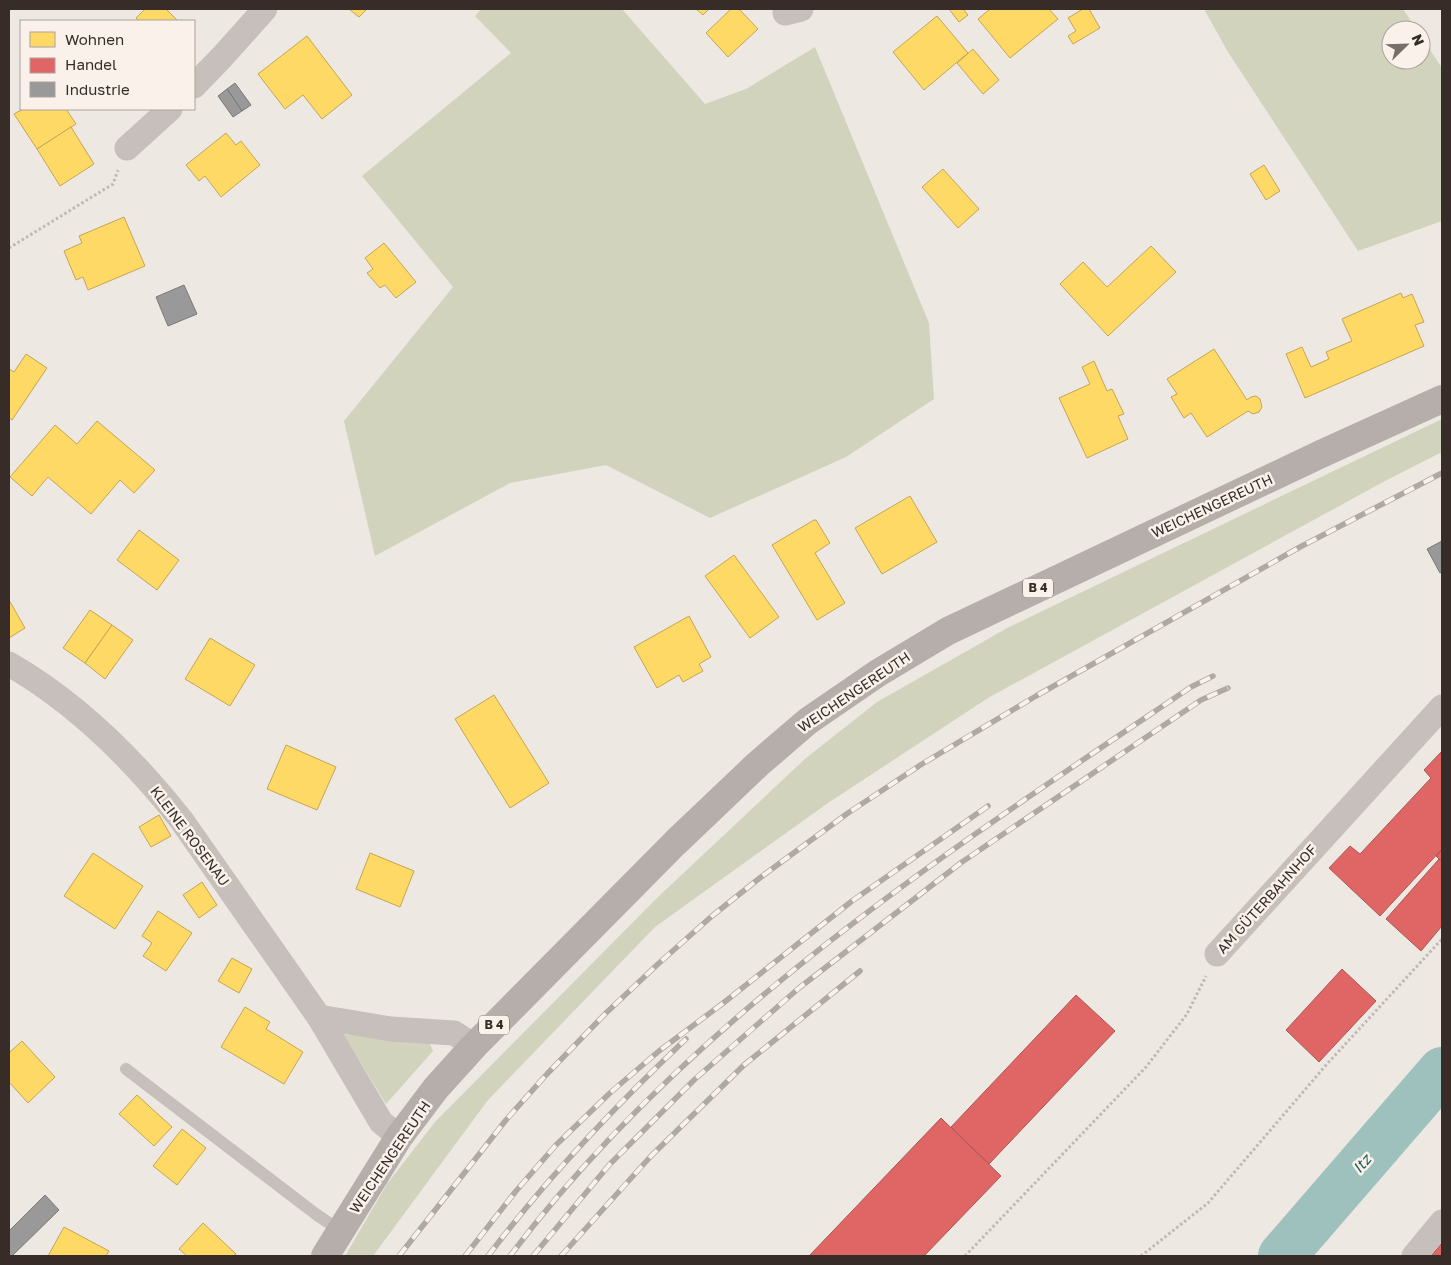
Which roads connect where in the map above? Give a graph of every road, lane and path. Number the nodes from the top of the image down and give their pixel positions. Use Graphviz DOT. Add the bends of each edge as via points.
graph roads {
  1 [pos="265,9"];
  2 [pos="195,85"];
  3 [pos="169,110"];
  4 [pos="127,148"];
  5 [pos="9,248"];
  6 [pos="1442,398"];
  7 [pos="9,664"];
  8 [pos="1442,706"];
  9 [pos="1442,939"];
  10 [pos="1217,954"];
  11 [pos="319,1017"];
  12 [pos="474,1046"];
  13 [pos="126,1069"];
  14 [pos="399,1137"];
  15 [pos="1442,1222"];
  16 [pos="341,1230"];
  17 [pos="325,1256"];
  18 [pos="965,1256"];
  19 [pos="1141,1256"];
  20 [pos="1414,1256"];
  1 -- 2 [label="street"];
  3 -- 4 [label="street"];
  4 -- 5 [label="path" via="113,184"];
  6 -- 12 [label="main road, WEICHENGEREUTH / B 4" via="948,631 878,673 808,721 758,764"];
  7 -- 11 [label="street, KLEINE ROSENAU" via="92,723 162,795"];
  8 -- 10 [label="street, AM GÜTERBAHNHOF"];
  9 -- 19 [label="path" via="1327,1064 1208,1203"];
  10 -- 18 [label="path, AM GÜTERBAHNHOF" via="1187,1014 1146,1067"];
  11 -- 12 [label="street" via="391,1029 454,1033"];
  11 -- 14 [label="street, KLEINE ROSENAU" via="381,1122"];
  12 -- 14 [label="main road, WEICHENGEREUTH / B 4" via="436,1088"];
  13 -- 16 [label="lane"];
  14 -- 16 [label="main road, WEICHENGEREUTH / B 4"];
  15 -- 20 [label="street"];
  16 -- 17 [label="main road, WEICHENGEREUTH / B 4"];
}
